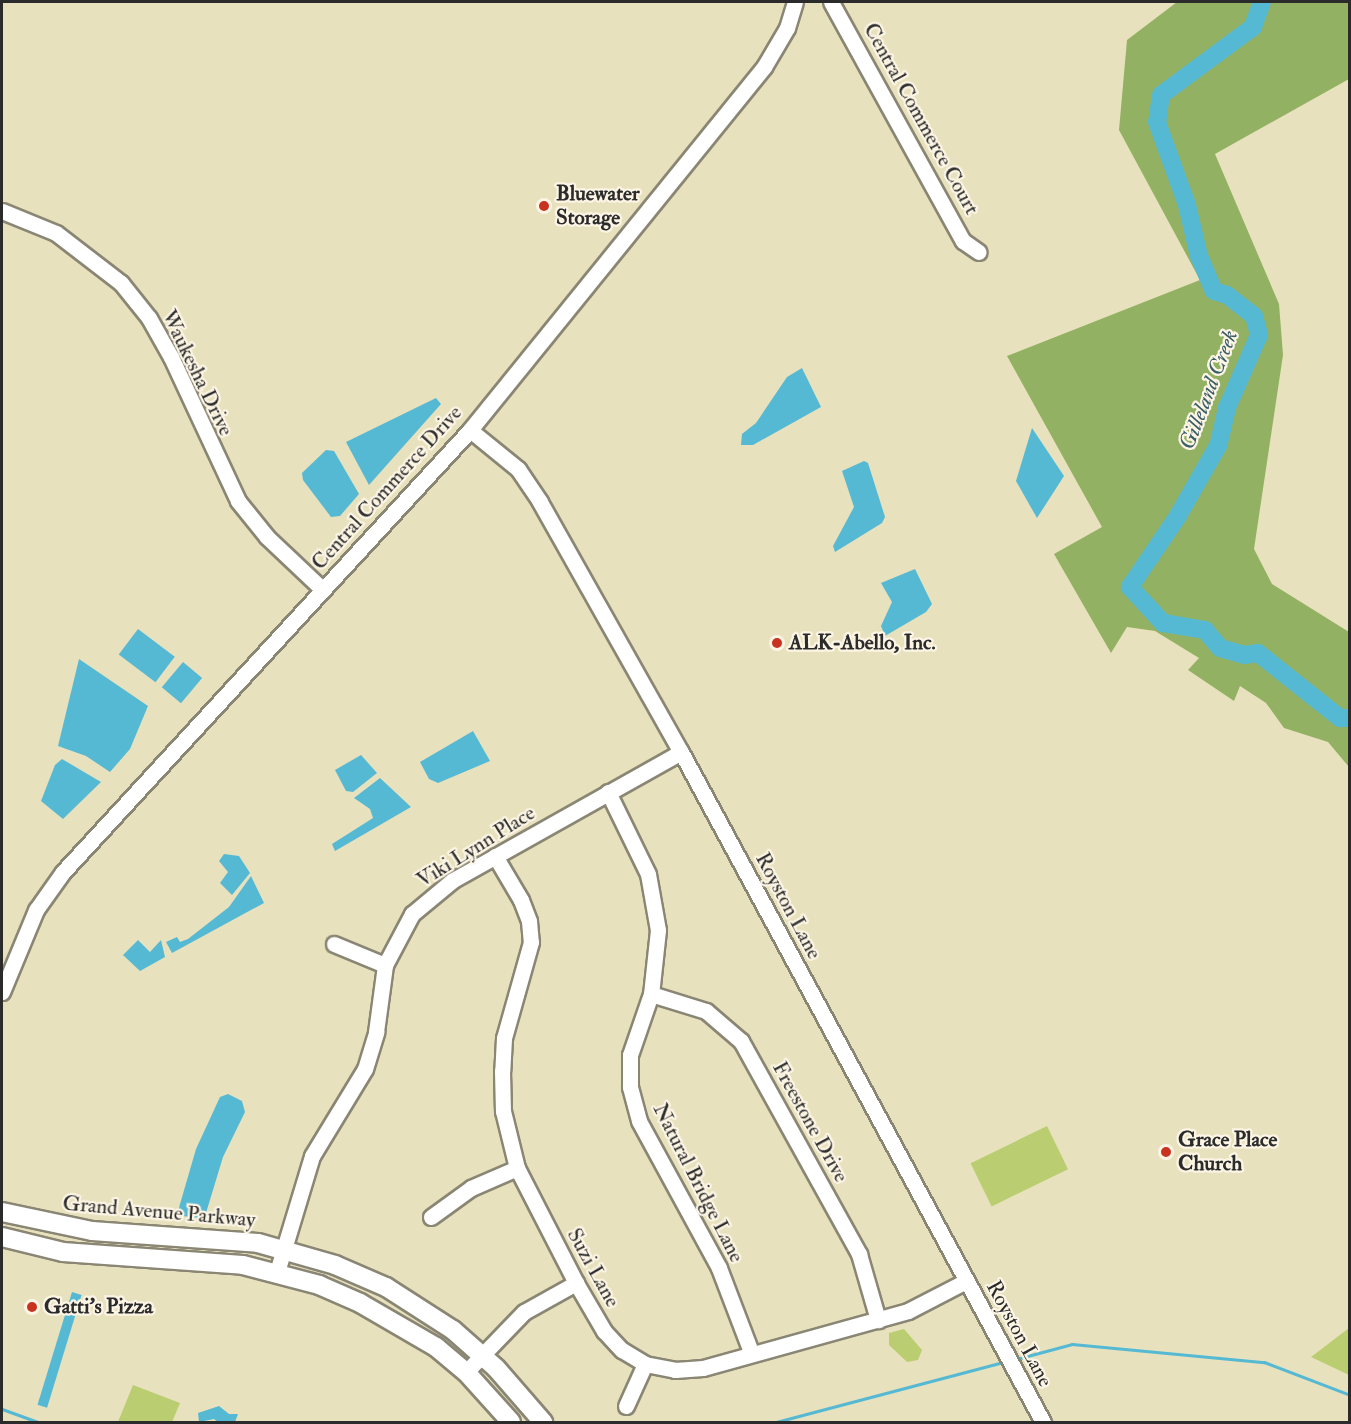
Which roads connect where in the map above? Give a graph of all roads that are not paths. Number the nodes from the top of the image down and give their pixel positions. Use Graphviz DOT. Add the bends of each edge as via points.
graph roads {
  1 [pos="795,2"];
  2 [pos="831,2"];
  3 [pos="2,211"];
  4 [pos="979,252"];
  5 [pos="470,430"];
  6 [pos="322,590"];
  7 [pos="681,752"];
  8 [pos="609,792"];
  9 [pos="495,856"];
  10 [pos="334,945"];
  11 [pos="385,965"];
  12 [pos="2,992"];
  13 [pos="651,994"];
  14 [pos="517,1168"];
  15 [pos="2,1212"];
  16 [pos="431,1217"];
  17 [pos="2,1237"];
  18 [pos="285,1250"];
  19 [pos="277,1272"];
  20 [pos="966,1281"];
  21 [pos="576,1283"];
  22 [pos="878,1320"];
  23 [pos="751,1352"];
  24 [pos="482,1354"];
  25 [pos="645,1364"];
  26 [pos="466,1372"];
  27 [pos="626,1406"];
  28 [pos="511,1422"];
  29 [pos="543,1422"];
  30 [pos="1043,1422"];
  1 -- 5 [label="street, Central Commerce Drive" via="787,28 764,67"];
  2 -- 4 [label="street, Central Commerce Court" via="963,241"];
  3 -- 6 [label="street, Waukesha Drive" via="56,233 122,283 149,318 171,357 238,501 267,537"];
  5 -- 6 [label="street, Central Commerce Drive"];
  5 -- 7 [label="street, Royston Lane" via="503,456 529,484"];
  6 -- 12 [label="street, Central Commerce Drive" via="63,872 36,910"];
  7 -- 8 [label="street, Viki Lynn Place"];
  7 -- 20 [label="street, Royston Lane"];
  8 -- 9 [label="street, Viki Lynn Place"];
  8 -- 13 [label="street, Natural Bridge Lane" via="636,843 655,903 656,959"];
  9 -- 11 [label="street, Viki Lynn Place" via="433,894 412,914"];
  9 -- 14 [label="street, Suzi Lane" via="529,921 531,942 504,1038 503,1110"];
  10 -- 11 [label="street"];
  11 -- 18 [label="street, Viki Lynn Place" via="365,1069 312,1156"];
  13 -- 22 [label="street, Freestone Drive" via="706,1011 741,1041 859,1254"];
  13 -- 23 [label="street, Natural Bridge Lane" via="630,1055 630,1087 639,1121 719,1268"];
  14 -- 16 [label="street" via="471,1188"];
  14 -- 21 [label="street, Suzi Lane"];
  15 -- 18 [label="main road, Grand Avenue Parkway" via="92,1231 206,1237"];
  17 -- 19 [label="main road" via="63,1252 205,1261"];
  18 -- 19 [label="street, Viki Lynn Place"];
  18 -- 24 [label="main road, Grand Avenue Parkway" via="335,1264 386,1287 453,1330"];
  19 -- 26 [label="main road" via="370,1308 436,1347"];
  20 -- 22 [label="street, Suzi Lane" via="908,1311"];
  20 -- 30 [label="street, Royston Lane"];
  21 -- 24 [label="street" via="524,1312"];
  21 -- 25 [label="street, Suzi Lane" via="604,1331 622,1350"];
  22 -- 23 [label="street, Suzi Lane"];
  23 -- 25 [label="street, Suzi Lane" via="703,1368 675,1370"];
  24 -- 26 [label="street"];
  24 -- 29 [label="main road, Grand Avenue Parkway"];
  25 -- 27 [label="street"];
  26 -- 28 [label="main road"];
}
